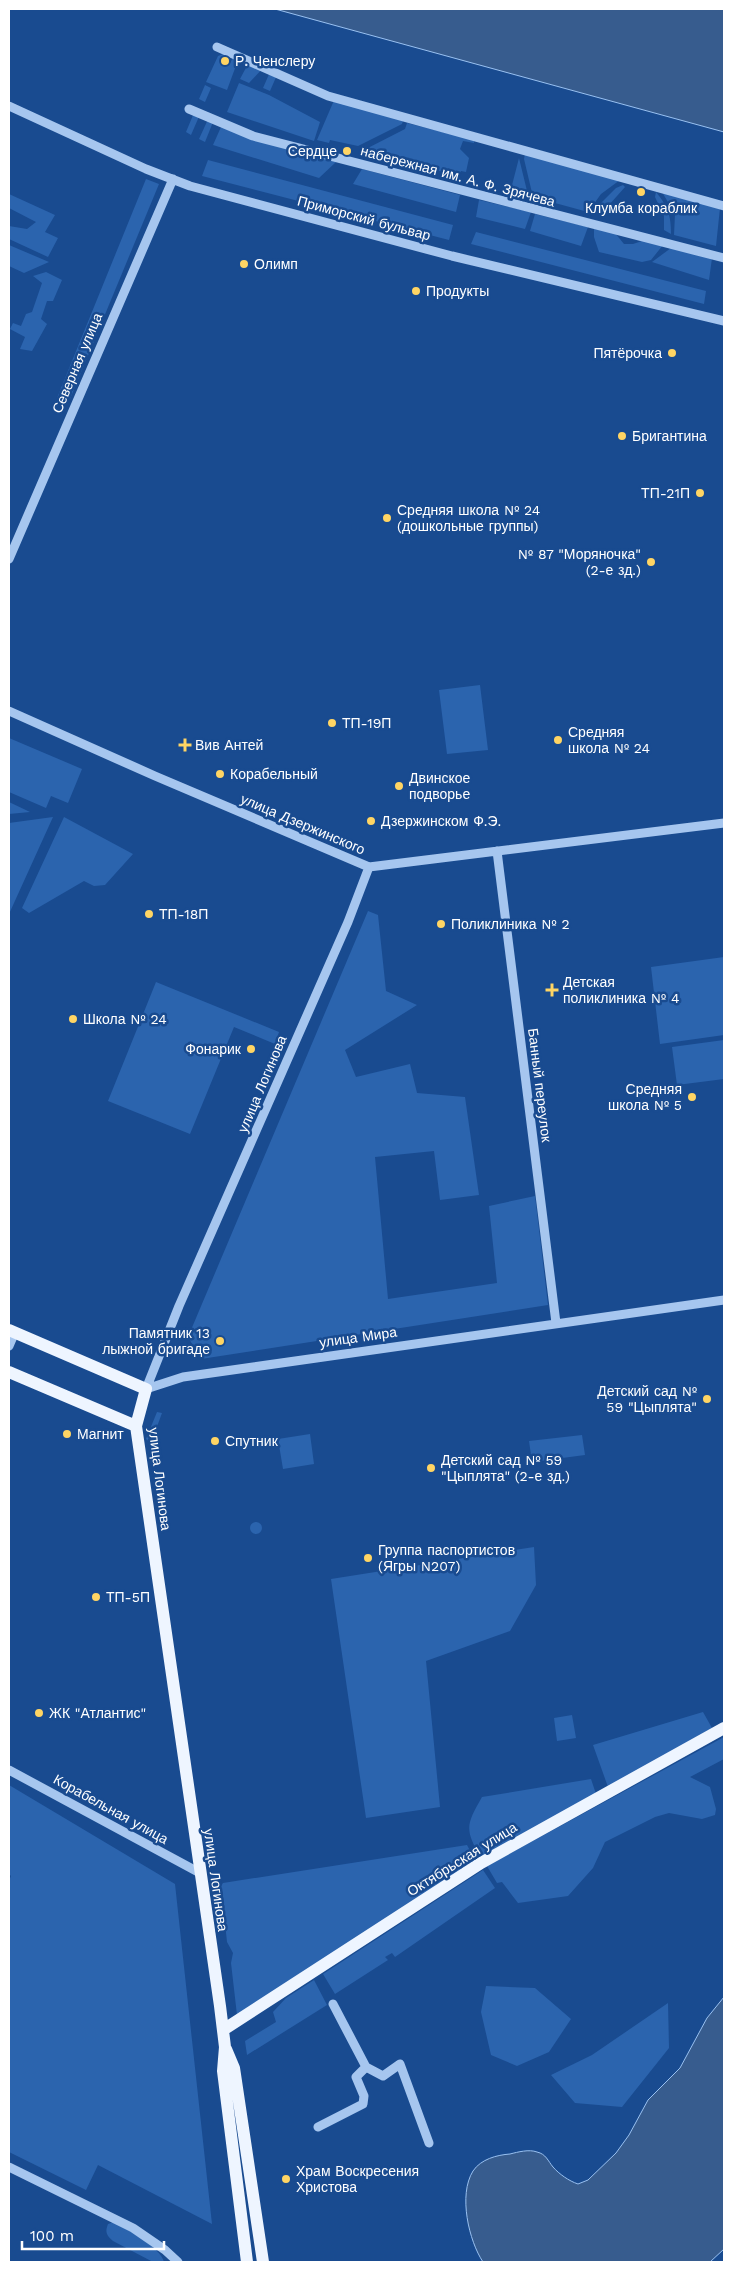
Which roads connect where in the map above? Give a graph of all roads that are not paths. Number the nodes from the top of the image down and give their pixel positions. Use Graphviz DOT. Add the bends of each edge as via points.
graph roads {
  1 [pos="217,47"];
  2 [pos="9,106"];
  3 [pos="189,110"];
  4 [pos="173,178"];
  5 [pos="724,206"];
  6 [pos="724,258"];
  7 [pos="724,322"];
  8 [pos="9,559"];
  9 [pos="9,711"];
  10 [pos="724,823"];
  11 [pos="497,851"];
  12 [pos="369,867"];
  13 [pos="724,1300"];
  14 [pos="556,1323"];
  15 [pos="12,1331"];
  16 [pos="9,1346"];
  17 [pos="9,1372"];
  18 [pos="146,1389"];
  19 [pos="136,1426"];
  20 [pos="724,1728"];
  21 [pos="9,1770"];
  22 [pos="200,1873"];
  23 [pos="334,2004"];
  24 [pos="223,2030"];
  25 [pos="225,2047"];
  26 [pos="366,2067"];
  27 [pos="318,2127"];
  28 [pos="429,2143"];
  29 [pos="9,2167"];
  30 [pos="178,2262"];
  31 [pos="248,2262"];
  32 [pos="262,2262"];
  1 -- 5 [label="street" via="328,96"];
  2 -- 4 [label="street, Приморский бульвар"];
  3 -- 6 [label="street, набережная им. А. Ф. Зрячева" via="253,136"];
  4 -- 7 [label="street, Приморский бульвар" via="190,186 452,256"];
  4 -- 8 [label="street, Северная улица"];
  9 -- 12 [label="street, улица Дзержинского"];
  10 -- 11 [label="street, улица Дзержинского"];
  11 -- 12 [label="street, улица Дзержинского"];
  11 -- 14 [label="street, Банный переулок"];
  12 -- 18 [label="street, улица Логинова"];
  13 -- 14 [label="street, улица Мира"];
  14 -- 18 [label="street, улица Мира" via="183,1377"];
  15 -- 16 [label="street"];
  15 -- 18 [label="main road"];
  17 -- 19 [label="main road"];
  18 -- 19 [label="main road, улица Логинова"];
  19 -- 22 [label="main road, улица Логинова"];
  20 -- 24 [label="main road, Октябрьская улица" via="481,1863"];
  21 -- 22 [label="street, Корабельная улица"];
  22 -- 24 [label="main road, улица Логинова"];
  23 -- 26 [label="street"];
  24 -- 25 [label="main road, улица Логинова"];
  25 -- 31 [label="main road, улица Логинова" via="223,2071"];
  25 -- 32 [label="main road, улица Логинова" via="234,2068"];
  26 -- 27 [label="street" via="356,2077 364,2096 363,2104"];
  26 -- 28 [label="street" via="383,2076 400,2064"];
  29 -- 30 [label="street" via="133,2228"];
}
